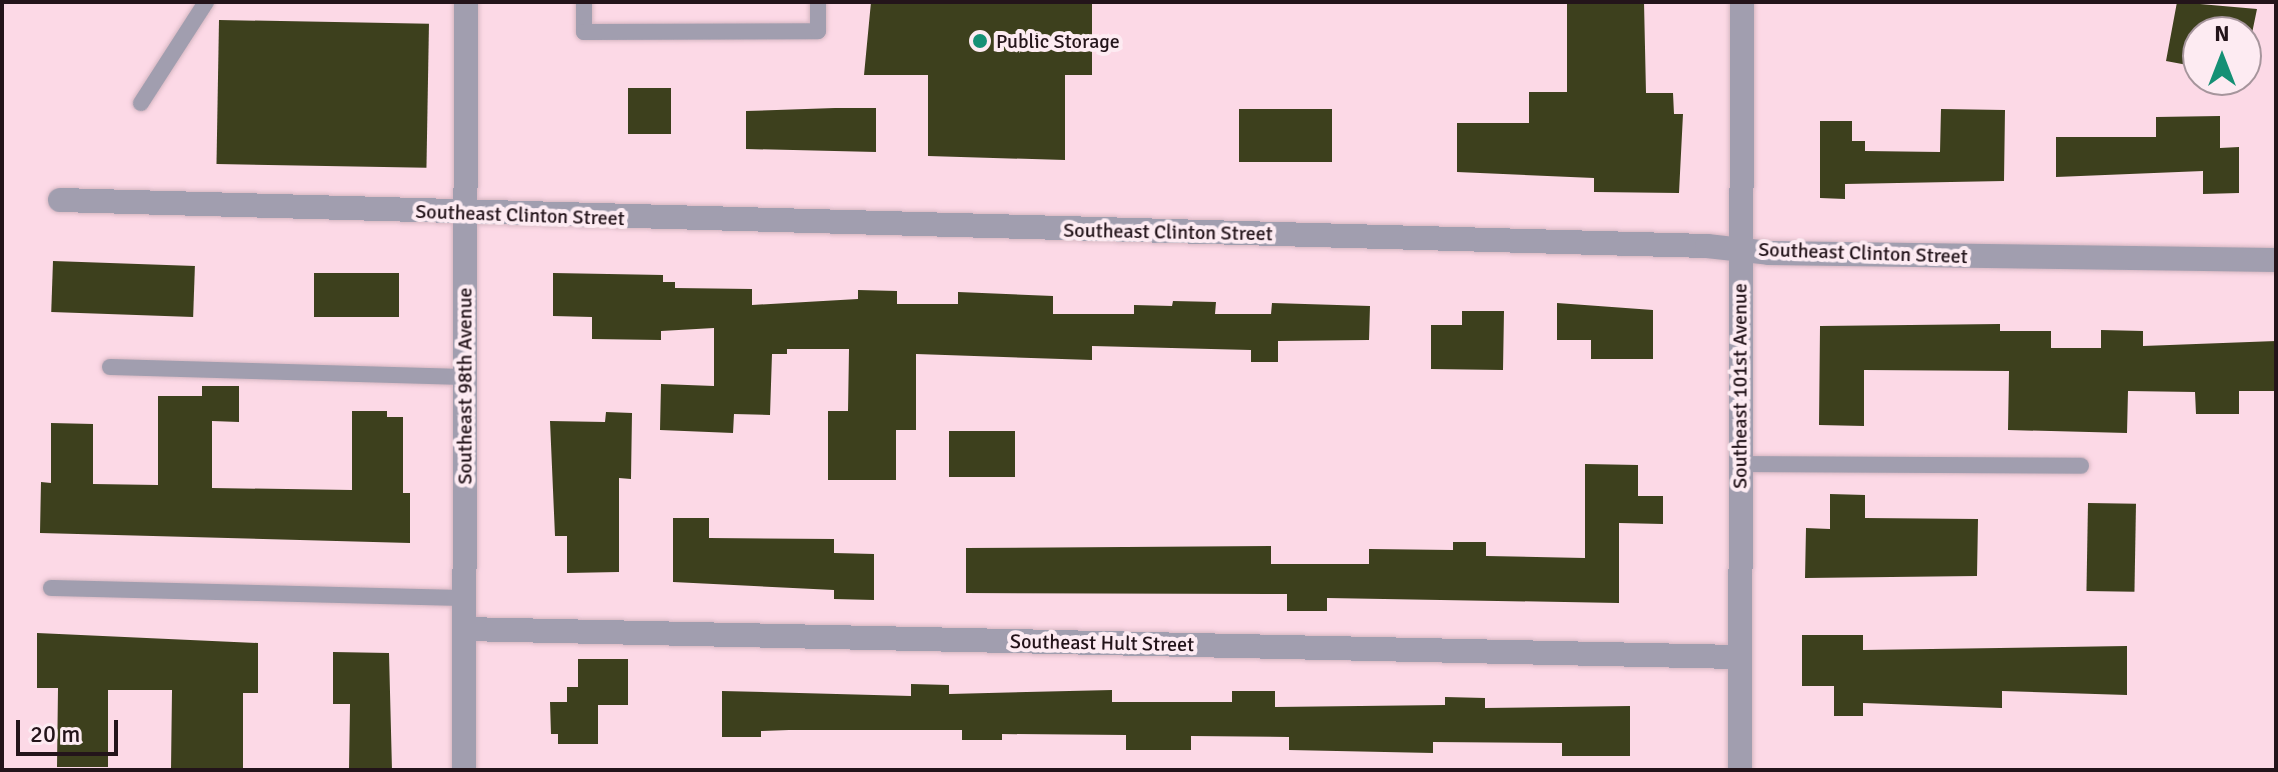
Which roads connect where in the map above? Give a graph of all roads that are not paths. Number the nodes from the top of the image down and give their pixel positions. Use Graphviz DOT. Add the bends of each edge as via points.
graph roads {
  1 [pos="206,2"];
  2 [pos="466,2"];
  3 [pos="584,2"];
  4 [pos="818,2"];
  5 [pos="1742,2"];
  6 [pos="141,103"];
  7 [pos="60,200"];
  8 [pos="465,213"];
  9 [pos="1741,249"];
  10 [pos="2276,260"];
  11 [pos="110,367"];
  12 [pos="465,377"];
  13 [pos="1740,464"];
  14 [pos="2081,466"];
  15 [pos="51,588"];
  16 [pos="464,598"];
  17 [pos="464,629"];
  18 [pos="1740,657"];
  19 [pos="464,770"];
  20 [pos="1740,770"];
  1 -- 6 [label="lane"];
  2 -- 8 [label="street, Southeast 98th Avenue"];
  3 -- 4 [label="lane" via="584,32 818,31"];
  5 -- 9 [label="street, Southeast 101st Avenue"];
  7 -- 8 [label="street, Southeast Clinton Street"];
  8 -- 9 [label="street, Southeast Clinton Street"];
  8 -- 12 [label="street, Southeast 98th Avenue"];
  9 -- 10 [label="street, Southeast Clinton Street"];
  9 -- 13 [label="street, Southeast 101st Avenue"];
  11 -- 12 [label="lane"];
  12 -- 16 [label="street, Southeast 98th Avenue"];
  13 -- 14 [label="lane"];
  13 -- 18 [label="street, Southeast 101st Avenue"];
  15 -- 16 [label="lane"];
  16 -- 17 [label="street, Southeast 98th Avenue"];
  17 -- 18 [label="street, Southeast Hult Street"];
  17 -- 19 [label="street, Southeast 98th Avenue"];
  18 -- 20 [label="street, Southeast 101st Avenue"];
}
